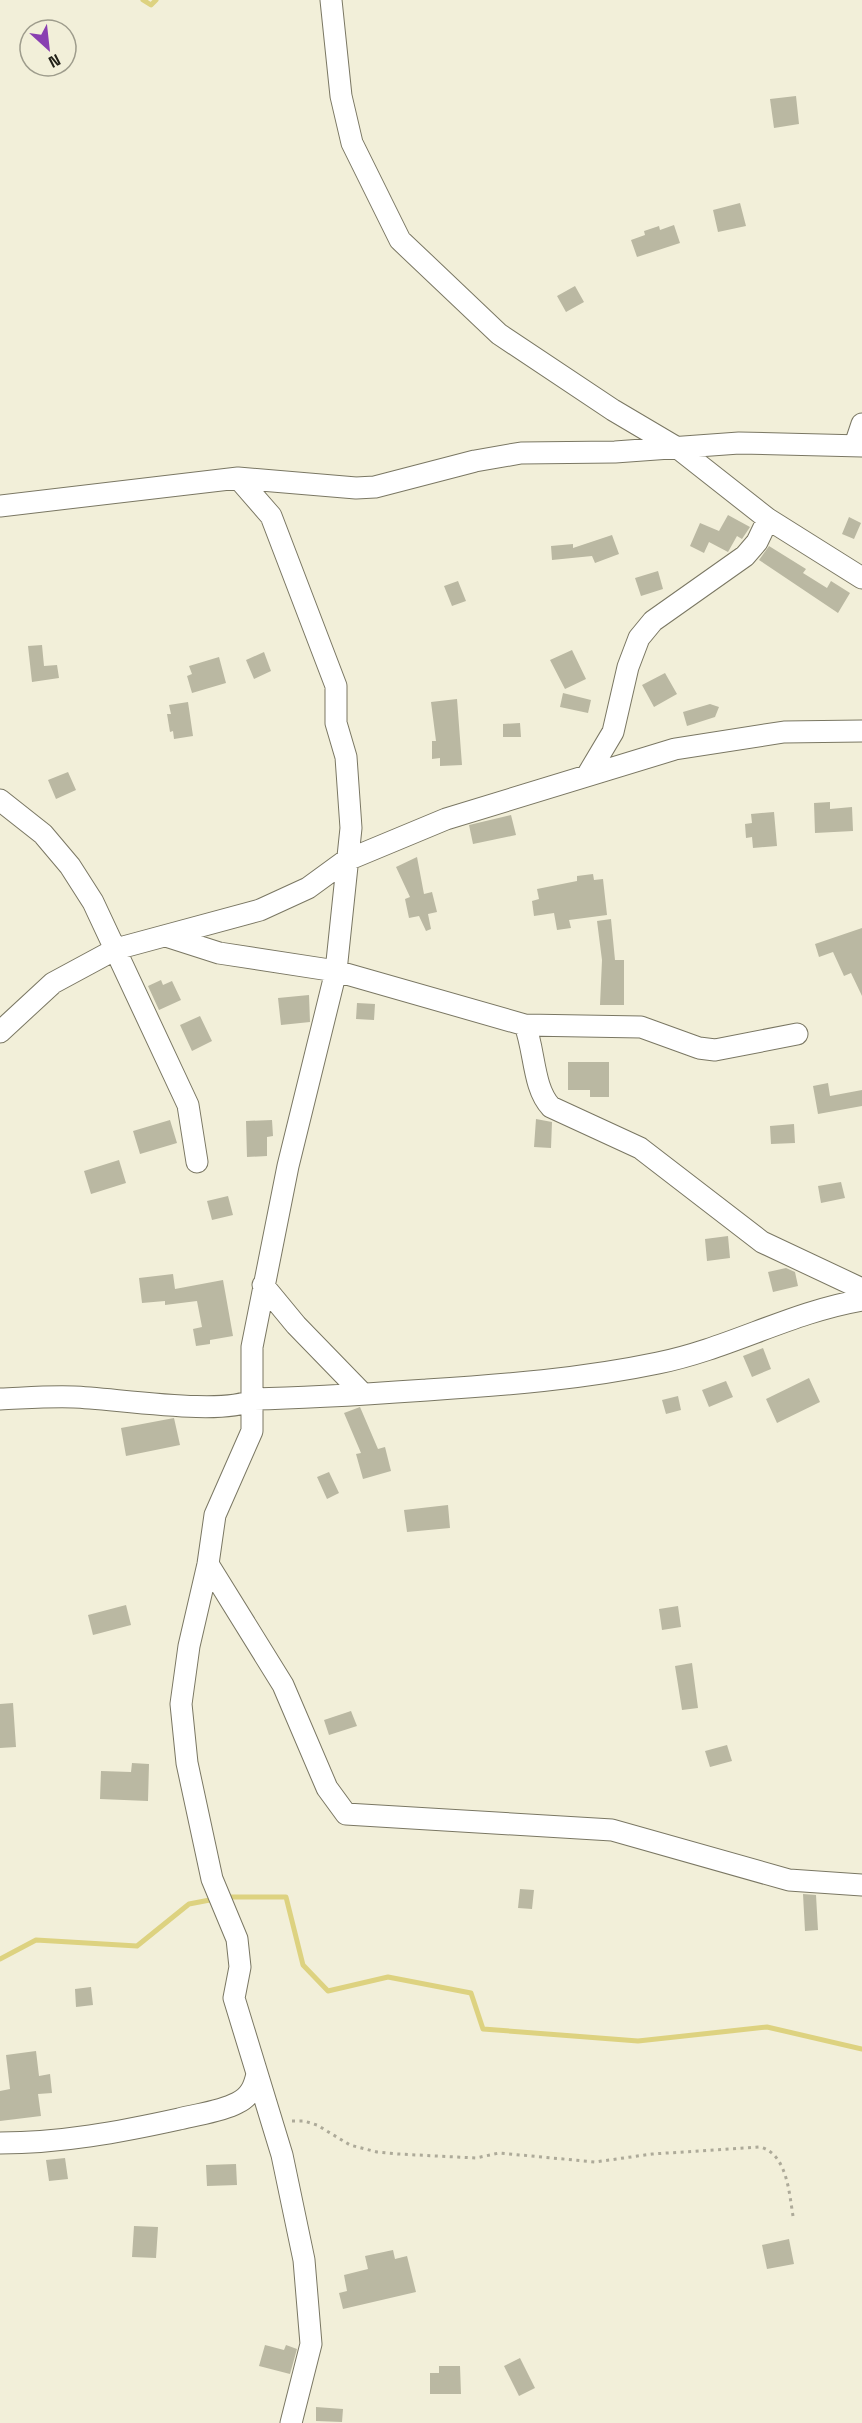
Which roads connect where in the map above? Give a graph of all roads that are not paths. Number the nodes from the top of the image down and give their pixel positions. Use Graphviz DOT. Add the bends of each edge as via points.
graph roads {
  1 [pos="331,0"];
  2 [pos="862,424"];
  3 [pos="859,445"];
  4 [pos="679,449"];
  5 [pos="238,478"];
  6 [pos="0,506"];
  7 [pos="768,519"];
  8 [pos="862,578"];
  9 [pos="862,730"];
  10 [pos="588,774"];
  11 [pos="0,800"];
  12 [pos="345,861"];
  13 [pos="166,936"];
  14 [pos="116,949"];
  15 [pos="336,971"];
  16 [pos="525,1025"];
  17 [pos="0,1032"];
  18 [pos="797,1034"];
  19 [pos="197,1162"];
  20 [pos="263,1285"];
  21 [pos="862,1289"];
  22 [pos="862,1300"];
  23 [pos="363,1394"];
  24 [pos="0,1399"];
  25 [pos="254,1399"];
  26 [pos="208,1564"];
  27 [pos="862,1885"];
  28 [pos="257,2074"];
  29 [pos="0,2143"];
  30 [pos="291,2423"];
  1 -- 4 [label="street" via="341,96 352,144 400,240 499,334"];
  2 -- 3 [label="street"];
  3 -- 4 [label="street" via="739,443"];
  4 -- 5 [label="street" via="521,453 375,487"];
  4 -- 7 [label="street"];
  5 -- 6 [label="street"];
  5 -- 12 [label="street" via="271,516 336,686 336,723 346,757 351,828"];
  7 -- 8 [label="street"];
  7 -- 10 [label="street" via="745,556 653,621 639,638 613,732"];
  9 -- 10 [label="street" via="784,732 731,739 675,749"];
  10 -- 12 [label="street" via="436,823"];
  11 -- 14 [label="street" via="43,834 70,866"];
  12 -- 13 [label="street" via="308,888 260,910"];
  12 -- 15 [label="street"];
  13 -- 14 [label="street"];
  13 -- 15 [label="street" via="219,953"];
  14 -- 17 [label="street" via="53,983"];
  14 -- 19 [label="street" via="188,1105"];
  15 -- 16 [label="street"];
  15 -- 20 [label="street"];
  16 -- 18 [label="street" via="641,1028 715,1050"];
  16 -- 21 [label="street" via="541,1097 551,1107 640,1148 762,1242"];
  20 -- 23 [label="street"];
  20 -- 25 [label="street" via="252,1347"];
  22 -- 23 [label="street" via="802,1314 658,1363 504,1385"];
  23 -- 25 [label="street"];
  24 -- 25 [label="street" via="73,1397 197,1406 249,1403"];
  25 -- 26 [label="street" via="252,1431 215,1515"];
  26 -- 27 [label="street" via="283,1684 327,1788 346,1814 612,1830 789,1880"];
  26 -- 28 [label="street" via="189,1646 181,1704 187,1763 214,1882 237,1939 240,1967 234,1998"];
  28 -- 29 [label="street" via="248,2096 208,2112 94,2137"];
  28 -- 30 [label="street" via="272,2121 304,2260 311,2344"];
}
